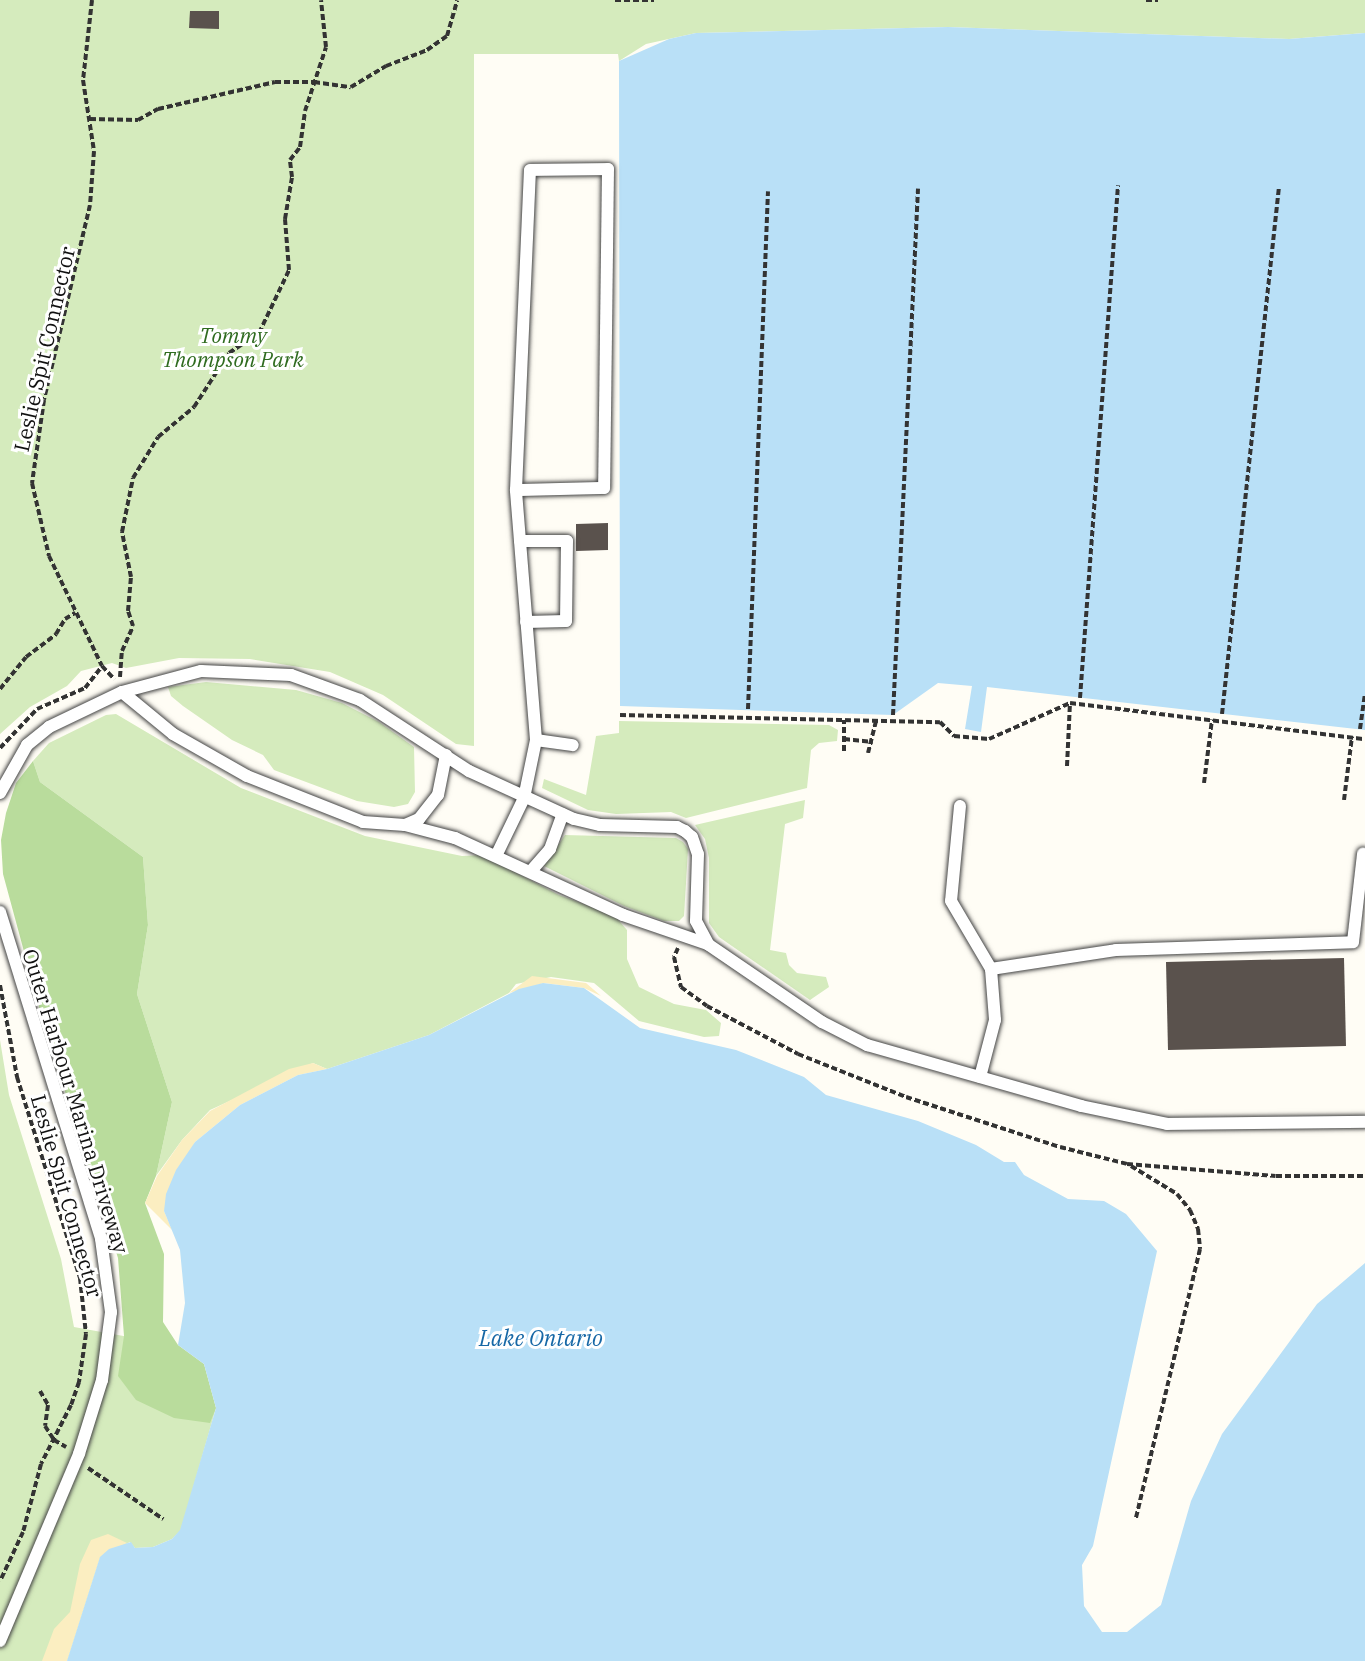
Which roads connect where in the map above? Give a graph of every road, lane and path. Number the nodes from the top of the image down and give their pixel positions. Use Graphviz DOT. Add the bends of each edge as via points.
graph roads {
  1 [pos="92,0"];
  2 [pos="321,0"];
  3 [pos="457,0"];
  4 [pos="615,0"];
  5 [pos="654,0"];
  6 [pos="1146,0"];
  7 [pos="1158,0"];
  8 [pos="314,82"];
  9 [pos="90,119"];
  10 [pos="1118,185"];
  11 [pos="1279,187"];
  12 [pos="918,189"];
  13 [pos="768,191"];
  14 [pos="516,490"];
  15 [pos="520,541"];
  16 [pos="75,613"];
  17 [pos="526,622"];
  18 [pos="0,689"];
  19 [pos="120,689"];
  20 [pos="1365,694"];
  21 [pos="1080,698"];
  22 [pos="1070,703"];
  23 [pos="748,709"];
  24 [pos="1222,714"];
  25 [pos="620,715"];
  26 [pos="893,715"];
  27 [pos="844,720"];
  28 [pos="1212,720"];
  29 [pos="876,721"];
  30 [pos="1360,729"];
  31 [pos="1352,737"];
  32 [pos="1365,739"];
  33 [pos="536,740"];
  34 [pos="844,740"];
  35 [pos="873,742"];
  36 [pos="573,745"];
  37 [pos="0,748"];
  38 [pos="844,751"];
  39 [pos="868,753"];
  40 [pos="446,755"];
  41 [pos="1067,766"];
  42 [pos="1204,783"];
  43 [pos="0,793"];
  44 [pos="524,798"];
  45 [pos="1344,800"];
  46 [pos="960,806"];
  47 [pos="563,814"];
  48 [pos="405,825"];
  49 [pos="1363,854"];
  50 [pos="496,856"];
  51 [pos="531,870"];
  52 [pos="0,912"];
  53 [pos="684,936"];
  54 [pos="709,945"];
  55 [pos="991,969"];
  56 [pos="0,985"];
  57 [pos="980,1077"];
  58 [pos="1365,1122"];
  59 [pos="1127,1164"];
  60 [pos="1365,1176"];
  61 [pos="1137,1518"];
  62 [pos="0,1581"];
  63 [pos="0,1641"];
  1 -- 9 [label="path, Leslie Spit Connector" via="83,80"];
  2 -- 8 [label="path" via="326,47"];
  3 -- 8 [label="path" via="447,36 427,51 386,66 351,87"];
  4 -- 5 [label="path"];
  6 -- 7 [label="path"];
  8 -- 9 [label="path" via="275,82 226,91 158,109 138,120"];
  8 -- 19 [label="path" via="300,147 290,160 292,177 285,219 290,270 258,333 229,353 194,407 158,437 133,478 122,532 131,577 128,611 133,626 122,651"];
  9 -- 16 [label="path, Leslie Spit Connector" via="94,161 87,227 44,400 32,483 49,556"];
  10 -- 21 [label="path"];
  11 -- 24 [label="path"];
  12 -- 26 [label="path"];
  13 -- 23 [label="path"];
  14 -- 14 [label="lane" via="530,170 608,169 604,488"];
  14 -- 15 [label="lane"];
  15 -- 17 [label="lane"];
  15 -- 17 [label="lane" via="567,541 566,621"];
  16 -- 18 [label="path" via="26,657"];
  16 -- 37 [label="path, Leslie Spit Connector" via="102,666 96,679 37,710"];
  17 -- 33 [label="lane"];
  19 -- 40 [label="lane" via="201,671 291,675 360,700"];
  19 -- 43 [label="lane" via="73,712 27,745"];
  19 -- 48 [label="lane" via="173,734 247,776 363,822"];
  20 -- 30 [label="path"];
  22 -- 28 [label="path"];
  22 -- 29 [label="path" via="989,739 954,736 940,722"];
  22 -- 41 [label="path"];
  25 -- 27 [label="path"];
  27 -- 29 [label="path"];
  27 -- 34 [label="path"];
  28 -- 31 [label="path"];
  28 -- 42 [label="path"];
  29 -- 35 [label="path"];
  31 -- 32 [label="path"];
  31 -- 45 [label="path"];
  33 -- 36 [label="lane"];
  33 -- 44 [label="lane"];
  34 -- 35 [label="path"];
  34 -- 38 [label="path"];
  35 -- 39 [label="path"];
  40 -- 44 [label="lane"];
  40 -- 48 [label="lane" via="438,795 430,808"];
  44 -- 47 [label="lane"];
  44 -- 50 [label="lane"];
  46 -- 55 [label="lane" via="951,901"];
  47 -- 51 [label="lane" via="550,849"];
  47 -- 54 [label="lane" via="600,825 668,826 685,831 698,854 696,921"];
  48 -- 50 [label="lane" via="455,838"];
  49 -- 55 [label="lane" via="1353,942 1116,950"];
  50 -- 51 [label="lane"];
  51 -- 53 [label="lane" via="623,915"];
  52 -- 63 [label="lane, Outer Harbour Marina Driveway" via="102,1239 111,1312 102,1380 79,1454"];
  53 -- 54 [label="lane"];
  53 -- 59 [label="path" via="674,957 681,987 707,1006 798,1054 906,1097 1060,1147"];
  54 -- 57 [label="lane" via="841,1034"];
  55 -- 57 [label="lane" via="995,1020"];
  56 -- 62 [label="path, Leslie Spit Connector" via="16,1077 80,1278 86,1334 79,1382 71,1405 41,1464 22,1532"];
  57 -- 58 [label="lane" via="1081,1106 1167,1124"];
  59 -- 60 [label="path" via="1265,1175"];
  59 -- 61 [label="path" via="1177,1194 1198,1229 1200,1249"];
}
